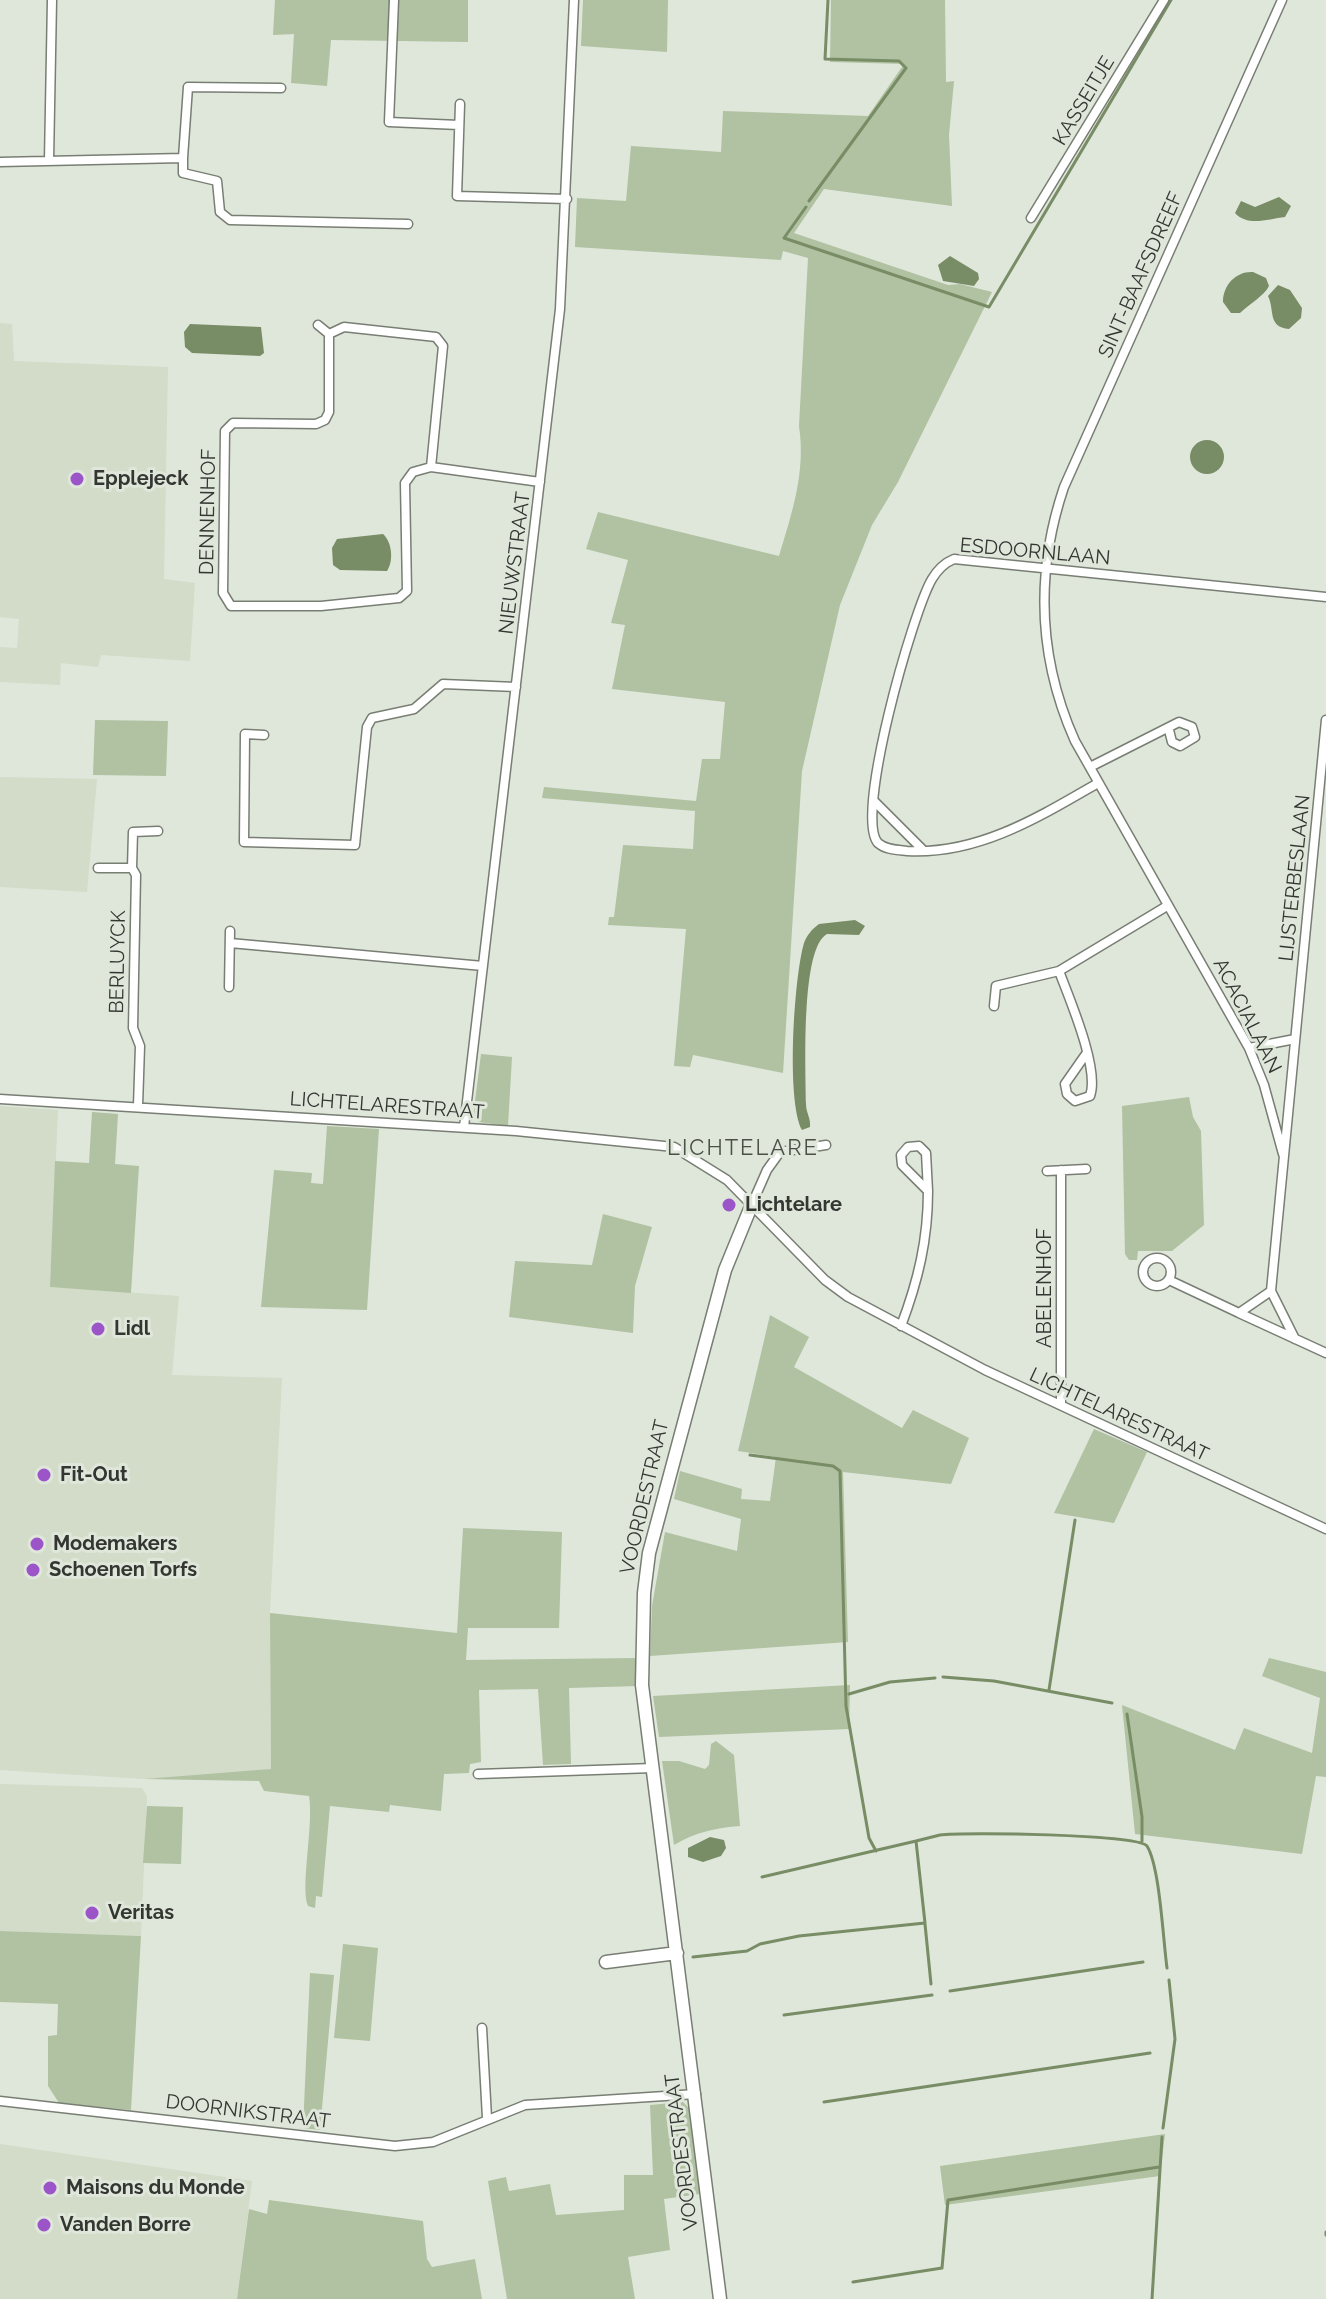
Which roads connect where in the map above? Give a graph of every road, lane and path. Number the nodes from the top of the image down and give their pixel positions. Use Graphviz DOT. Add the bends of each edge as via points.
graph roads {
  1 [pos="52,0"];
  2 [pos="394,0"];
  3 [pos="574,0"];
  4 [pos="1164,0"];
  5 [pos="1282,0"];
  6 [pos="281,88"];
  7 [pos="460,104"];
  8 [pos="459,125"];
  9 [pos="183,158"];
  10 [pos="49,161"];
  11 [pos="0,162"];
  12 [pos="567,199"];
  13 [pos="1031,218"];
  14 [pos="408,224"];
  15 [pos="318,325"];
  16 [pos="329,334"];
  17 [pos="431,467"];
  18 [pos="540,482"];
  19 [pos="1046,568"];
  20 [pos="1326,597"];
  21 [pos="516,687"];
  22 [pos="1326,720"];
  23 [pos="1169,730"];
  24 [pos="264,735"];
  25 [pos="1090,767"];
  26 [pos="1098,783"];
  27 [pos="874,801"];
  28 [pos="158,831"];
  29 [pos="925,852"];
  30 [pos="98,868"];
  31 [pos="132,868"];
  32 [pos="1167,906"];
  33 [pos="230,931"];
  34 [pos="230,943"];
  35 [pos="483,966"];
  36 [pos="1059,971"];
  37 [pos="229,987"];
  38 [pos="994,1006"];
  39 [pos="1295,1039"];
  40 [pos="1249,1048"];
  41 [pos="1086,1054"];
  42 [pos="0,1099"];
  43 [pos="138,1106"];
  44 [pos="464,1127"];
  45 [pos="826,1145"];
  46 [pos="1283,1154"];
  47 [pos="1086,1169"];
  48 [pos="1061,1170"];
  49 [pos="1047,1171"];
  50 [pos="928,1191"];
  51 [pos="752,1204"];
  52 [pos="1169,1280"];
  53 [pos="1271,1291"];
  54 [pos="1239,1313"];
  55 [pos="901,1326"];
  56 [pos="1295,1340"];
  57 [pos="1326,1353"];
  58 [pos="1061,1405"];
  59 [pos="1326,1529"];
  60 [pos="653,1768"];
  61 [pos="478,1774"];
  62 [pos="677,1953"];
  63 [pos="606,1962"];
  64 [pos="482,2028"];
  65 [pos="696,2094"];
  66 [pos="0,2101"];
  67 [pos="487,2118"];
  68 [pos="720,2299"];
  1 -- 10 [label="street"];
  2 -- 8 [label="street" via="389,122"];
  3 -- 12 [label="street, NIEUWSTRAAT"];
  4 -- 13 [label="street, KASSEITJE"];
  5 -- 19 [label="street, SINT-BAAFSDREEF" via="1064,487 1052,522"];
  6 -- 9 [label="street" via="188,87"];
  7 -- 8 [label="street"];
  8 -- 12 [label="street" via="457,196"];
  9 -- 10 [label="street"];
  9 -- 14 [label="street" via="183,173 217,181 220,212 230,220"];
  10 -- 11 [label="street"];
  12 -- 18 [label="street, NIEUWSTRAAT"];
  15 -- 16 [label="street"];
  16 -- 17 [label="street" via="344,327 436,337 443,346"];
  16 -- 17 [label="street, DENNENHOF" via="325,420 233,423 225,431 223,593 231,606 321,606 399,598 407,591 405,483 413,472"];
  17 -- 18 [label="street"];
  18 -- 21 [label="street, NIEUWSTRAAT"];
  19 -- 20 [label="street, ESDOORNLAAN"];
  19 -- 25 [label="street, ACACIALAAN" via="1043,623 1049,664 1059,704"];
  19 -- 27 [label="street, ESDOORNLAAN" via="954,559 939,569 925,595 892,699"];
  21 -- 24 [label="street" via="443,684 414,709 372,718 355,845 244,842 245,734"];
  21 -- 35 [label="street, NIEUWSTRAAT"];
  22 -- 39 [label="street, LIJSTERBESLAAN"];
  23 -- 25 [label="street"];
  25 -- 26 [label="street, ACACIALAAN"];
  26 -- 29 [label="street, ESDOORNLAAN" via="1038,818 977,843"];
  26 -- 32 [label="street, ACACIALAAN"];
  27 -- 29 [label="street"];
  27 -- 29 [label="street, ESDOORNLAAN" via="872,830 878,843 891,850"];
  28 -- 31 [label="street, BERLUYCK" via="133,832"];
  30 -- 31 [label="street"];
  31 -- 43 [label="street, BERLUYCK"];
  32 -- 36 [label="street"];
  32 -- 40 [label="street, ACACIALAAN"];
  33 -- 34 [label="street"];
  34 -- 35 [label="street"];
  34 -- 37 [label="street"];
  35 -- 44 [label="street, NIEUWSTRAAT"];
  36 -- 38 [label="street" via="996,986"];
  36 -- 41 [label="street"];
  39 -- 40 [label="street"];
  39 -- 46 [label="street, LIJSTERBESLAAN"];
  40 -- 46 [label="street, ACACIALAAN"];
  41 -- 41 [label="street" via="1065,1084 1075,1101 1092,1091"];
  42 -- 43 [label="street, LICHTELARESTRAAT"];
  43 -- 44 [label="street, LICHTELARESTRAAT"];
  44 -- 51 [label="street, LICHTELARESTRAAT" via="674,1147 727,1180"];
  45 -- 51 [label="street" via="780,1152"];
  46 -- 53 [label="street, ACACIALAAN"];
  47 -- 48 [label="street"];
  48 -- 49 [label="street"];
  48 -- 58 [label="street, ABELENHOF"];
  50 -- 50 [label="street" via="902,1165 901,1155 908,1147 919,1146 926,1153"];
  50 -- 55 [label="street" via="925,1250"];
  51 -- 55 [label="street, LICHTELARESTRAAT" via="835,1289"];
  51 -- 60 [label="street, VOORDESTRAAT" via="725,1270 649,1553 642,1685"];
  52 -- 54 [label="street"];
  53 -- 54 [label="street"];
  53 -- 56 [label="street"];
  54 -- 56 [label="street"];
  55 -- 58 [label="street, LICHTELARESTRAAT"];
  56 -- 57 [label="street"];
  58 -- 59 [label="street, LICHTELARESTRAAT"];
  60 -- 61 [label="street"];
  60 -- 62 [label="street, VOORDESTRAAT"];
  62 -- 63 [label="street"];
  62 -- 65 [label="street, VOORDESTRAAT"];
  64 -- 67 [label="street"];
  65 -- 67 [label="street, DOORNIKSTRAAT" via="525,2105"];
  65 -- 68 [label="street, VOORDESTRAAT"];
  66 -- 67 [label="street, DOORNIKSTRAAT" via="395,2146 433,2142"];
}
